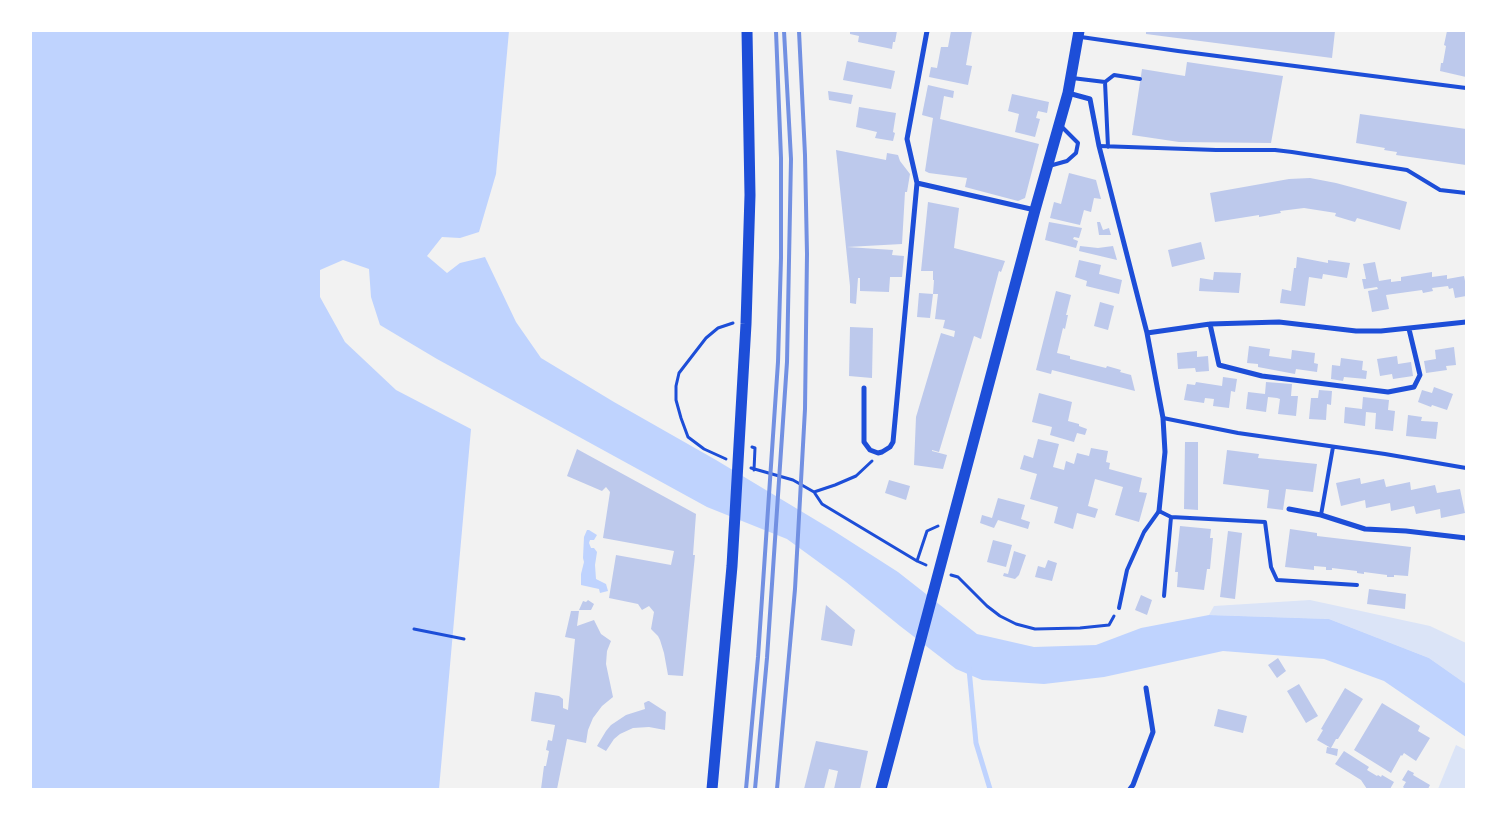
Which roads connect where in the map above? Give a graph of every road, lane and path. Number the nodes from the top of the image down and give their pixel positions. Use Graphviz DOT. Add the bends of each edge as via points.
graph roads {
  1 [pos="747,31"];
  2 [pos="927,31"];
  3 [pos="1079,34"];
  4 [pos="1071,78"];
  5 [pos="1140,79"];
  6 [pos="1105,82"];
  7 [pos="1466,88"];
  8 [pos="1068,93"];
  9 [pos="1060,124"];
  10 [pos="1099,146"];
  11 [pos="1108,147"];
  12 [pos="1047,167"];
  13 [pos="917,183"];
  14 [pos="1466,193"];
  15 [pos="1035,210"];
  16 [pos="1466,322"];
  17 [pos="746,324"];
  18 [pos="1210,324"];
  19 [pos="1409,329"];
  20 [pos="1147,333"];
  21 [pos="864,388"];
  22 [pos="1163,418"];
  23 [pos="1333,447"];
  24 [pos="755,448"];
  25 [pos="878,453"];
  26 [pos="729,460"];
  27 [pos="746,466"];
  28 [pos="1466,468"];
  29 [pos="754,470"];
  30 [pos="814,492"];
  31 [pos="1289,509"];
  32 [pos="1159,510"];
  33 [pos="1321,515"];
  34 [pos="1172,517"];
  35 [pos="952,526"];
  36 [pos="1466,538"];
  37 [pos="958,577"];
  38 [pos="1357,585"];
  39 [pos="1164,596"];
  40 [pos="1119,608"];
  41 [pos="414,629"];
  42 [pos="464,639"];
  43 [pos="1146,688"];
  44 [pos="712,789"];
  45 [pos="882,789"];
  46 [pos="1130,789"];
  1 -- 17 [label="main road" via="750,195"];
  2 -- 13 [label="street" via="908,140"];
  3 -- 4 [label="main road"];
  3 -- 7 [label="lane" via="1178,52"];
  4 -- 6 [label="lane"];
  4 -- 8 [label="main road"];
  5 -- 6 [label="lane" via="1114,75"];
  6 -- 11 [label="lane"];
  8 -- 9 [label="main road"];
  8 -- 10 [label="street" via="1090,99"];
  9 -- 12 [label="main road"];
  9 -- 12 [label="lane" via="1078,143 1076,153 1067,161"];
  10 -- 11 [label="lane"];
  10 -- 20 [label="street"];
  11 -- 14 [label="lane" via="1292,152 1407,170 1440,190"];
  12 -- 15 [label="main road"];
  13 -- 15 [label="street"];
  13 -- 25 [label="street" via="893,442"];
  15 -- 35 [label="main road"];
  16 -- 19 [label="street"];
  17 -- 26 [label="path" via="733,323 718,328 706,338 679,373 676,386 676,400 688,436 704,449"];
  17 -- 44 [label="main road" via="732,566"];
  18 -- 19 [label="street" via="1279,322 1356,331"];
  18 -- 19 [label="street" via="1219,365 1262,376 1388,392 1414,387 1420,375"];
  18 -- 20 [label="street"];
  20 -- 22 [label="street"];
  21 -- 25 [label="street" via="864,442 870,450"];
  22 -- 23 [label="lane" via="1238,434"];
  22 -- 32 [label="street" via="1165,452"];
  23 -- 28 [label="lane"];
  23 -- 33 [label="lane"];
  24 -- 29 [label="path"];
  25 -- 30 [label="path" via="856,476"];
  27 -- 29 [label="path"];
  29 -- 30 [label="path" via="793,480"];
  30 -- 35 [label="path" via="822,504 918,562 927,531 940,525"];
  31 -- 33 [label="street"];
  32 -- 34 [label="lane"];
  32 -- 40 [label="lane" via="1144,532 1127,570"];
  33 -- 36 [label="street" via="1365,529"];
  34 -- 38 [label="lane" via="1265,522 1277,580"];
  34 -- 39 [label="lane"];
  35 -- 45 [label="main road"];
  37 -- 40 [label="path" via="1000,616 1035,628 1109,624"];
  41 -- 42 [label="path"];
  43 -- 46 [label="street" via="1153,732"];
}
